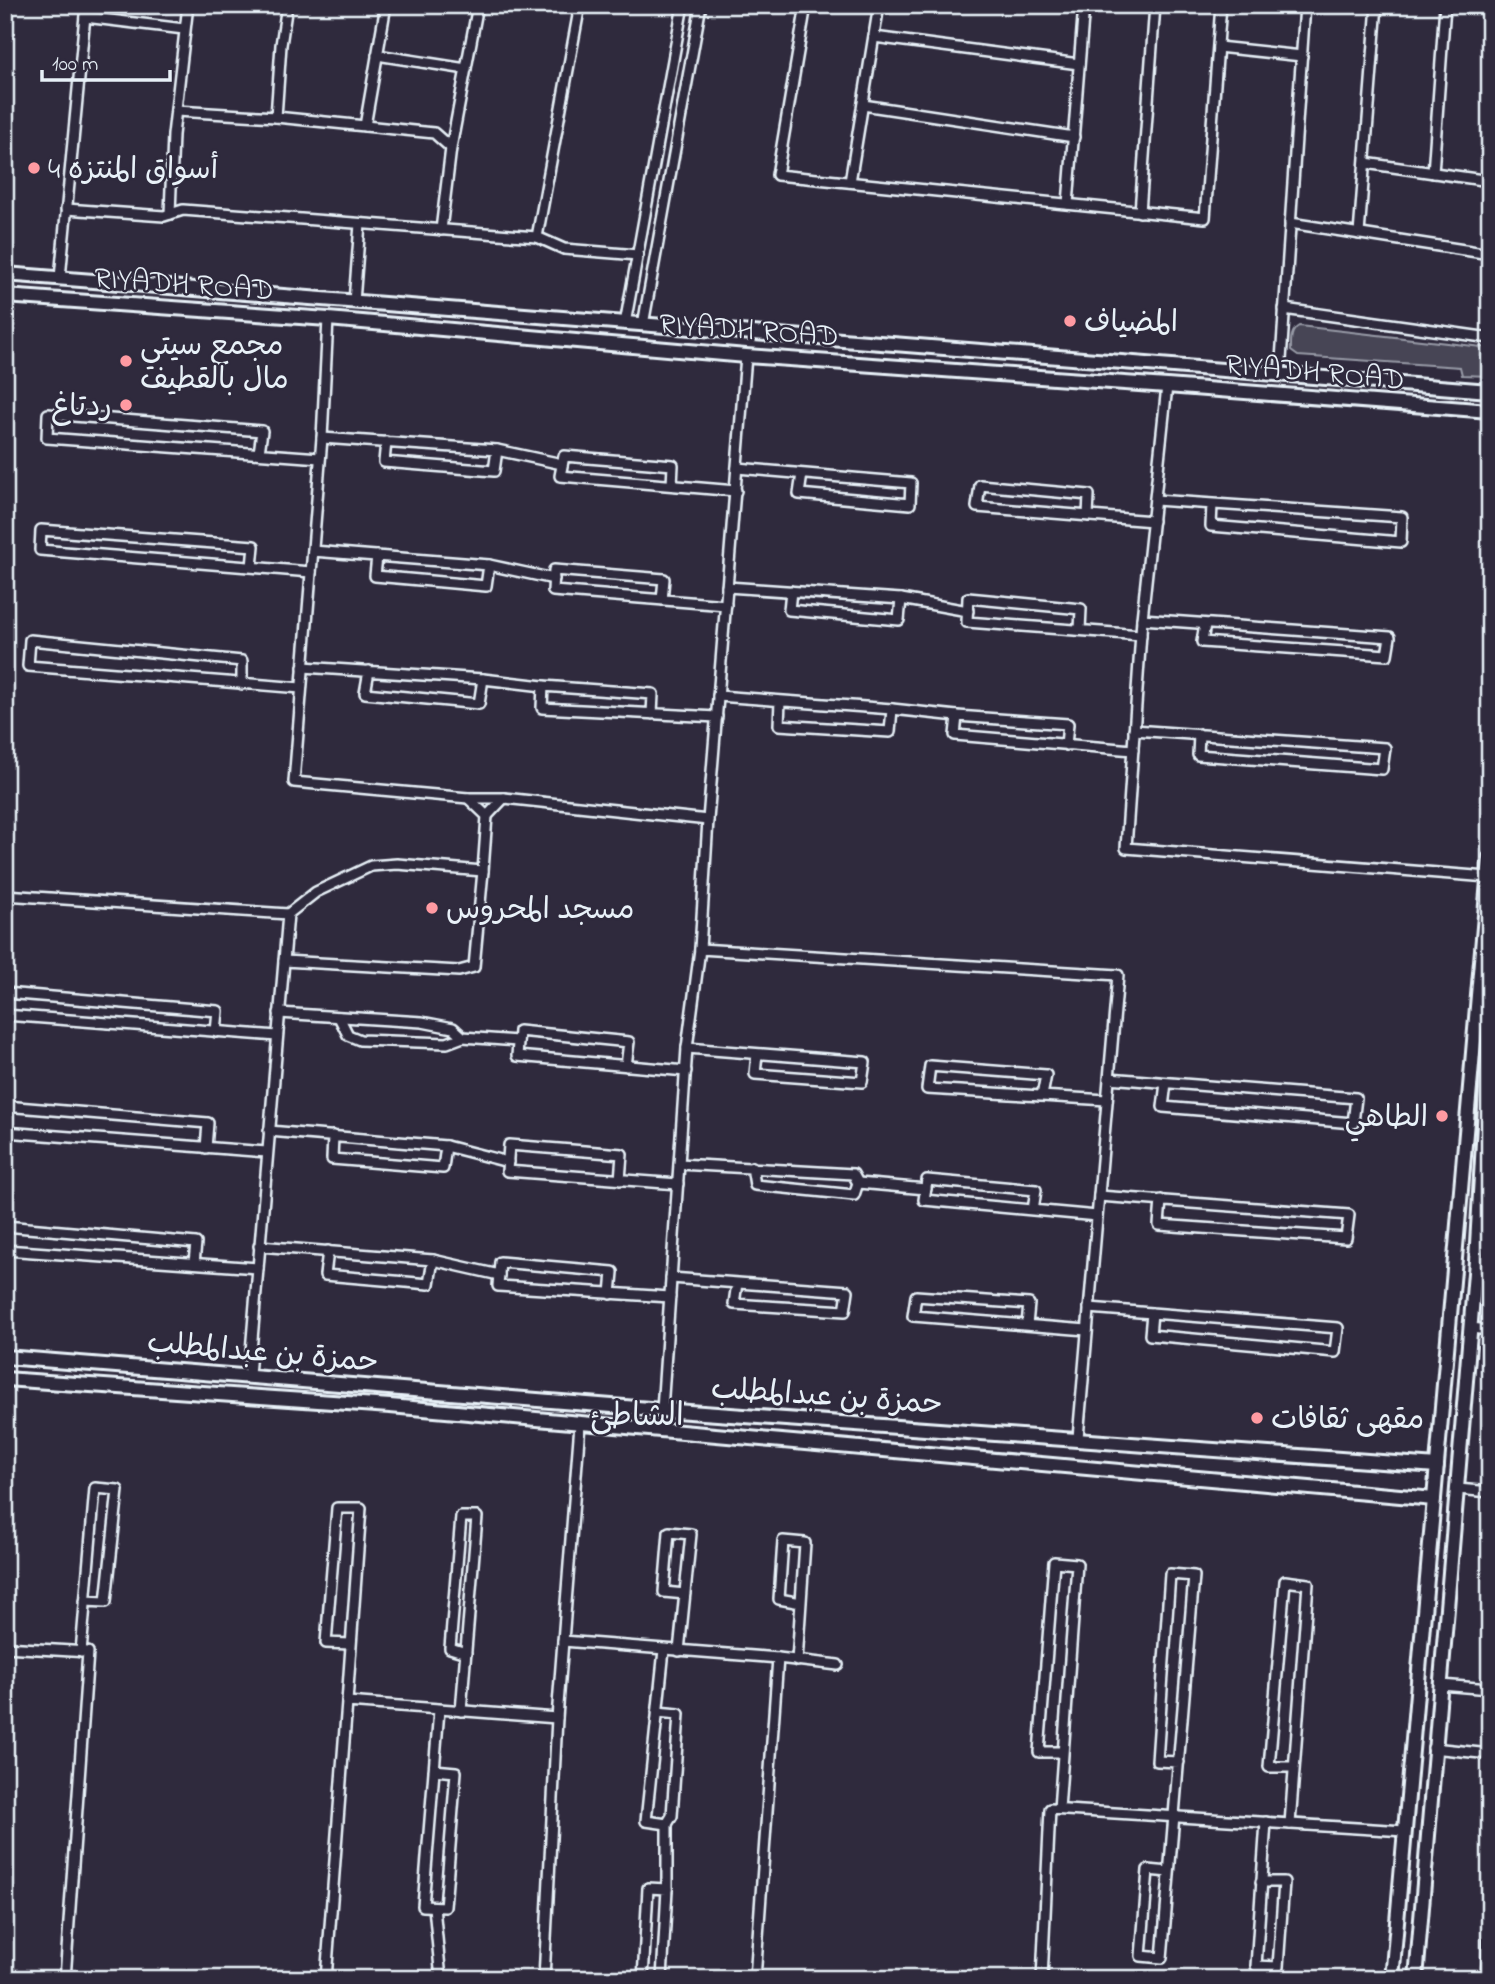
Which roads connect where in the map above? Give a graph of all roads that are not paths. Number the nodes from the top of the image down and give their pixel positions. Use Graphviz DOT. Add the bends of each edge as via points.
graph roads {
  1 [pos="86,5"];
  2 [pos="188,5"];
  3 [pos="287,5"];
  4 [pos="386,5"];
  5 [pos="478,5"];
  6 [pos="580,5"];
  7 [pos="683,5"];
  8 [pos="701,5"];
  9 [pos="806,5"];
  10 [pos="879,5"];
  11 [pos="1084,5"];
  12 [pos="1155,5"];
  13 [pos="1221,5"];
  14 [pos="1306,5"];
  15 [pos="1377,5"];
  16 [pos="1445,5"];
  17 [pos="85,17"];
  18 [pos="184,29"];
  19 [pos="874,37"];
  20 [pos="1218,47"];
  21 [pos="377,55"];
  22 [pos="1302,56"];
  23 [pos="1079,64"];
  24 [pos="466,69"];
  25 [pos="863,105"];
  26 [pos="176,111"];
  27 [pos="276,117"];
  28 [pos="365,126"];
  29 [pos="454,132"];
  30 [pos="435,133"];
  31 [pos="1073,137"];
  32 [pos="451,148"];
  33 [pos="1365,163"];
  34 [pos="1433,173"];
  35 [pos="1490,181"];
  36 [pos="850,182"];
  37 [pos="1068,204"];
  38 [pos="66,209"];
  39 [pos="1140,212"];
  40 [pos="170,214"];
  41 [pos="360,223"];
  42 [pos="1290,223"];
  43 [pos="442,230"];
  44 [pos="1359,234"];
  45 [pos="537,237"];
  46 [pos="1490,254"];
  47 [pos="638,255"];
  48 [pos="7,273"];
  49 [pos="60,278"];
  50 [pos="5,296"];
  51 [pos="354,302"];
  52 [pos="1284,309"];
  53 [pos="327,319"];
  54 [pos="625,324"];
  55 [pos="643,325"];
  56 [pos="1490,338"];
  57 [pos="746,356"];
  58 [pos="1280,375"];
  59 [pos="1490,385"];
  60 [pos="1167,386"];
  61 [pos="1465,390"];
  62 [pos="1490,391"];
  63 [pos="1490,411"];
  64 [pos="322,438"];
  65 [pos="386,442"];
  66 [pos="497,450"];
  67 [pos="259,453"];
  68 [pos="320,458"];
  69 [pos="562,464"];
  70 [pos="737,468"];
  71 [pos="802,474"];
  72 [pos="672,485"];
  73 [pos="736,491"];
  74 [pos="1155,500"];
  75 [pos="1212,504"];
  76 [pos="1088,516"];
  77 [pos="1153,521"];
  78 [pos="313,551"];
  79 [pos="377,556"];
  80 [pos="489,565"];
  81 [pos="252,567"];
  82 [pos="311,572"];
  83 [pos="554,579"];
  84 [pos="727,587"];
  85 [pos="791,591"];
  86 [pos="901,599"];
  87 [pos="662,600"];
  88 [pos="726,605"];
  89 [pos="968,611"];
  90 [pos="1142,619"];
  91 [pos="1205,624"];
  92 [pos="1080,630"];
  93 [pos="1141,635"];
  94 [pos="303,667"];
  95 [pos="369,671"];
  96 [pos="483,679"];
  97 [pos="242,684"];
  98 [pos="543,686"];
  99 [pos="301,688"];
  100 [pos="718,696"];
  101 [pos="780,701"];
  102 [pos="892,709"];
  103 [pos="652,713"];
  104 [pos="957,716"];
  105 [pos="717,717"];
  106 [pos="1134,730"];
  107 [pos="1199,734"];
  108 [pos="1066,745"];
  109 [pos="1133,750"];
  110 [pos="468,798"];
  111 [pos="503,798"];
  112 [pos="486,816"];
  113 [pos="708,820"];
  114 [pos="1490,858"];
  115 [pos="483,871"];
  116 [pos="1488,877"];
  117 [pos="5,895"];
  118 [pos="288,915"];
  119 [pos="700,949"];
  120 [pos="284,961"];
  121 [pos="5,992"];
  122 [pos="279,1013"];
  123 [pos="5,1015"];
  124 [pos="339,1017"];
  125 [pos="1490,1023"];
  126 [pos="216,1032"];
  127 [pos="277,1036"];
  128 [pos="463,1037"];
  129 [pos="518,1041"];
  130 [pos="687,1048"];
  131 [pos="757,1054"];
  132 [pos="626,1066"];
  133 [pos="686,1071"];
  134 [pos="1109,1078"];
  135 [pos="1488,1082"];
  136 [pos="1166,1083"];
  137 [pos="1042,1096"];
  138 [pos="1107,1100"];
  139 [pos="5,1106"];
  140 [pos="269,1131"];
  141 [pos="5,1132"];
  142 [pos="333,1136"];
  143 [pos="446,1146"];
  144 [pos="206,1148"];
  145 [pos="267,1153"];
  146 [pos="508,1162"];
  147 [pos="679,1164"];
  148 [pos="752,1167"];
  149 [pos="620,1180"];
  150 [pos="858,1183"];
  151 [pos="678,1184"];
  152 [pos="926,1189"];
  153 [pos="1099,1196"];
  154 [pos="1161,1200"];
  155 [pos="1032,1210"];
  156 [pos="1097,1216"];
  157 [pos="5,1226"];
  158 [pos="259,1246"];
  159 [pos="5,1250"];
  160 [pos="328,1251"];
  161 [pos="433,1260"];
  162 [pos="1476,1261"];
  163 [pos="1490,1262"];
  164 [pos="194,1264"];
  165 [pos="258,1268"];
  166 [pos="499,1275"];
  167 [pos="671,1278"];
  168 [pos="737,1283"];
  169 [pos="611,1294"];
  170 [pos="670,1297"];
  171 [pos="1089,1308"];
  172 [pos="1152,1313"];
  173 [pos="1027,1325"];
  174 [pos="1470,1328"];
  175 [pos="1087,1330"];
  176 [pos="1490,1330"];
  177 [pos="5,1356"];
  178 [pos="249,1375"];
  179 [pos="5,1379"];
  180 [pos="398,1388"];
  181 [pos="443,1393"];
  182 [pos="390,1406"];
  183 [pos="662,1409"];
  184 [pos="436,1410"];
  185 [pos="580,1424"];
  186 [pos="1078,1438"];
  187 [pos="1437,1466"];
  188 [pos="1458,1489"];
  189 [pos="1490,1492"];
  190 [pos="1434,1499"];
  191 [pos="685,1594"];
  192 [pos="85,1601"];
  193 [pos="801,1603"];
  194 [pos="563,1641"];
  195 [pos="350,1644"];
  196 [pos="5,1647"];
  197 [pos="664,1650"];
  198 [pos="679,1651"];
  199 [pos="80,1652"];
  200 [pos="466,1653"];
  201 [pos="778,1658"];
  202 [pos="797,1661"];
  203 [pos="838,1665"];
  204 [pos="1441,1685"];
  205 [pos="1490,1689"];
  206 [pos="347,1702"];
  207 [pos="439,1710"];
  208 [pos="461,1711"];
  209 [pos="657,1712"];
  210 [pos="557,1718"];
  211 [pos="1433,1748"];
  212 [pos="1063,1752"];
  213 [pos="1490,1754"];
  214 [pos="1178,1762"];
  215 [pos="1294,1767"];
  216 [pos="434,1770"];
  217 [pos="1059,1809"];
  218 [pos="1174,1817"];
  219 [pos="1266,1822"];
  220 [pos="667,1824"];
  221 [pos="1290,1824"];
  222 [pos="1405,1831"];
  223 [pos="1169,1872"];
  224 [pos="1261,1882"];
  225 [pos="667,1889"];
  226 [pos="434,1907"];
  227 [pos="1490,1918"];
  228 [pos="1489,1960"];
  229 [pos="65,1979"];
  230 [pos="326,1979"];
  231 [pos="441,1979"];
  232 [pos="544,1979"];
  233 [pos="643,1979"];
  234 [pos="662,1979"];
  235 [pos="755,1979"];
  236 [pos="1042,1979"];
  237 [pos="1392,1979"];
  238 [pos="1416,1979"];
  239 [pos="1486,1979"];
  1 -- 17 [label="street"];
  2 -- 18 [label="street"];
  3 -- 27 [label="street"];
  4 -- 21 [label="street"];
  5 -- 24 [label="street"];
  6 -- 45 [label="street"];
  7 -- 47 [label="street"];
  8 -- 55 [label="street"];
  9 -- 36 [label="street" via="777,175"];
  10 -- 19 [label="street"];
  11 -- 23 [label="street"];
  12 -- 39 [label="street"];
  13 -- 20 [label="street"];
  14 -- 22 [label="street"];
  15 -- 33 [label="street"];
  16 -- 34 [label="street"];
  17 -- 18 [label="street"];
  17 -- 38 [label="street"];
  18 -- 26 [label="street"];
  19 -- 23 [label="street"];
  19 -- 25 [label="street"];
  20 -- 22 [label="street"];
  20 -- 39 [label="street" via="1205,218"];
  21 -- 24 [label="street"];
  21 -- 28 [label="street"];
  22 -- 42 [label="street"];
  23 -- 31 [label="street"];
  24 -- 29 [label="street"];
  25 -- 31 [label="street"];
  25 -- 36 [label="street"];
  26 -- 27 [label="street"];
  26 -- 40 [label="street"];
  27 -- 28 [label="street"];
  28 -- 30 [label="street"];
  29 -- 30 [label="street"];
  29 -- 32 [label="street"];
  30 -- 32 [label="street"];
  31 -- 37 [label="street"];
  32 -- 43 [label="street"];
  33 -- 34 [label="street"];
  33 -- 44 [label="street"];
  34 -- 35 [label="street"];
  36 -- 37 [label="street"];
  37 -- 39 [label="street"];
  38 -- 40 [label="street"];
  38 -- 49 [label="street"];
  40 -- 41 [label="street" via="183,210"];
  41 -- 43 [label="street"];
  41 -- 51 [label="street"];
  42 -- 44 [label="street"];
  42 -- 52 [label="street"];
  43 -- 45 [label="street"];
  44 -- 46 [label="street"];
  45 -- 47 [label="street" via="564,249"];
  47 -- 54 [label="street"];
  48 -- 49 [label="street"];
  49 -- 51 [label="street"];
  50 -- 53 [label="street, RIYADH ROAD"];
  51 -- 54 [label="street"];
  52 -- 56 [label="street"];
  52 -- 58 [label="street"];
  53 -- 57 [label="street, RIYADH ROAD"];
  53 -- 64 [label="street"];
  54 -- 55 [label="street"];
  55 -- 58 [label="street"];
  57 -- 60 [label="street, RIYADH ROAD"];
  57 -- 70 [label="street"];
  58 -- 61 [label="street"];
  59 -- 61 [label="street"];
  60 -- 63 [label="street, RIYADH ROAD"];
  60 -- 74 [label="street"];
  61 -- 62 [label="street"];
  64 -- 65 [label="street"];
  64 -- 68 [label="street"];
  65 -- 66 [label="street"];
  65 -- 66 [label="street" via="384,462 494,471"];
  66 -- 69 [label="street"];
  67 -- 67 [label="street" via="47,438 48,414 262,431"];
  67 -- 68 [label="street"];
  68 -- 78 [label="street"];
  69 -- 72 [label="street" via="560,476"];
  69 -- 72 [label="street" via="564,456 673,465"];
  70 -- 71 [label="street"];
  70 -- 73 [label="street"];
  71 -- 71 [label="street" via="911,483 910,504 799,494"];
  72 -- 73 [label="street"];
  73 -- 84 [label="street"];
  74 -- 75 [label="street"];
  74 -- 77 [label="street"];
  75 -- 75 [label="street" via="1402,517 1401,542 1210,526"];
  76 -- 76 [label="street" via="976,507 980,485 1089,495"];
  76 -- 77 [label="street"];
  77 -- 90 [label="street"];
  78 -- 79 [label="street"];
  78 -- 82 [label="street"];
  79 -- 80 [label="street"];
  79 -- 80 [label="street" via="375,576 486,586"];
  80 -- 83 [label="street"];
  81 -- 81 [label="street" via="40,550 41,530 254,546"];
  81 -- 82 [label="street"];
  82 -- 94 [label="street"];
  83 -- 87 [label="street" via="553,591"];
  83 -- 87 [label="street" via="554,570 664,579"];
  84 -- 85 [label="street"];
  84 -- 88 [label="street"];
  85 -- 86 [label="street"];
  85 -- 86 [label="street" via="789,610 899,620"];
  86 -- 89 [label="street"];
  87 -- 88 [label="street"];
  88 -- 100 [label="street"];
  89 -- 92 [label="street" via="967,622"];
  89 -- 92 [label="street" via="968,598 1082,610"];
  90 -- 91 [label="street"];
  90 -- 93 [label="street"];
  91 -- 91 [label="street" via="1218,625 1390,637 1387,655 1202,642"];
  92 -- 93 [label="street"];
  93 -- 106 [label="street"];
  94 -- 95 [label="street"];
  94 -- 99 [label="street"];
  95 -- 96 [label="street"];
  95 -- 96 [label="street" via="365,693 479,704"];
  96 -- 98 [label="street"];
  97 -- 97 [label="street" via="29,666 30,640 243,661"];
  97 -- 99 [label="street"];
  98 -- 103 [label="street" via="653,694"];
  98 -- 103 [label="street" via="542,708"];
  99 -- 110 [label="street" via="294,782"];
  100 -- 101 [label="street"];
  100 -- 105 [label="street"];
  101 -- 102 [label="street"];
  101 -- 102 [label="street" via="779,725 890,733"];
  102 -- 104 [label="street"];
  103 -- 105 [label="street"];
  104 -- 108 [label="street" via="955,735"];
  104 -- 108 [label="street" via="1068,724"];
  105 -- 113 [label="street"];
  106 -- 107 [label="street"];
  106 -- 109 [label="street"];
  107 -- 107 [label="street" via="1385,748 1382,769 1198,755"];
  108 -- 109 [label="street"];
  109 -- 116 [label="street" via="1126,848"];
  110 -- 111 [label="street"];
  110 -- 112 [label="street"];
  111 -- 112 [label="street"];
  111 -- 113 [label="street"];
  112 -- 115 [label="street"];
  113 -- 119 [label="street"];
  114 -- 116 [label="street"];
  115 -- 118 [label="street" via="371,866 316,892"];
  115 -- 120 [label="street" via="474,967 459,971"];
  116 -- 187 [label="street"];
  117 -- 118 [label="street"];
  118 -- 120 [label="street"];
  119 -- 130 [label="street"];
  119 -- 134 [label="street" via="1118,975"];
  120 -- 122 [label="street"];
  121 -- 126 [label="street" via="218,1011"];
  122 -- 124 [label="street"];
  122 -- 127 [label="street"];
  123 -- 126 [label="street"];
  124 -- 128 [label="street" via="422,1023 453,1028"];
  124 -- 128 [label="street" via="348,1035 360,1040 447,1044"];
  125 -- 135 [label="street"];
  126 -- 127 [label="street"];
  127 -- 140 [label="street"];
  128 -- 129 [label="street"];
  129 -- 132 [label="street" via="517,1056"];
  129 -- 132 [label="street" via="519,1031 629,1042"];
  130 -- 131 [label="street"];
  130 -- 133 [label="street"];
  131 -- 131 [label="street" via="865,1062 862,1082 755,1074"];
  132 -- 133 [label="street"];
  133 -- 147 [label="street"];
  134 -- 136 [label="street"];
  134 -- 138 [label="street"];
  135 -- 162 [label="street"];
  136 -- 136 [label="street" via="1356,1098 1353,1123 1163,1107"];
  137 -- 137 [label="street" via="927,1089 930,1066 1046,1075"];
  137 -- 138 [label="street"];
  138 -- 153 [label="street"];
  139 -- 144 [label="street" via="208,1123"];
  140 -- 142 [label="street"];
  140 -- 145 [label="street"];
  141 -- 144 [label="street"];
  142 -- 143 [label="street"];
  142 -- 143 [label="street" via="332,1158 443,1168"];
  143 -- 146 [label="street"];
  144 -- 145 [label="street"];
  145 -- 158 [label="street"];
  146 -- 149 [label="street" via="507,1171"];
  146 -- 149 [label="street" via="509,1145 622,1154"];
  147 -- 148 [label="street"];
  147 -- 151 [label="street"];
  148 -- 150 [label="street" via="853,1174"];
  148 -- 150 [label="street" via="755,1185 854,1195"];
  149 -- 151 [label="street"];
  150 -- 152 [label="street"];
  151 -- 167 [label="street"];
  152 -- 155 [label="street" via="924,1200"];
  152 -- 155 [label="street" via="927,1180 1036,1189"];
  153 -- 154 [label="street"];
  153 -- 156 [label="street"];
  154 -- 154 [label="street" via="1349,1215 1346,1238 1159,1225"];
  155 -- 156 [label="street"];
  156 -- 171 [label="street"];
  157 -- 164 [label="street" via="196,1243"];
  158 -- 160 [label="street"];
  158 -- 165 [label="street"];
  159 -- 164 [label="street"];
  160 -- 161 [label="street"];
  160 -- 161 [label="street" via="325,1275 429,1284"];
  161 -- 166 [label="street"];
  162 -- 163 [label="street"];
  162 -- 174 [label="street"];
  164 -- 165 [label="street"];
  165 -- 178 [label="street"];
  166 -- 169 [label="street" via="498,1286"];
  166 -- 169 [label="street" via="500,1262 614,1272"];
  167 -- 168 [label="street"];
  167 -- 170 [label="street"];
  168 -- 168 [label="street" via="848,1291 845,1311 734,1304"];
  169 -- 170 [label="street"];
  170 -- 183 [label="street"];
  171 -- 172 [label="street"];
  171 -- 175 [label="street"];
  172 -- 172 [label="street" via="1338,1328 1335,1352 1150,1335"];
  173 -- 173 [label="street" via="913,1316 916,1296 1029,1304"];
  173 -- 175 [label="street"];
  174 -- 176 [label="street"];
  174 -- 188 [label="street"];
  175 -- 186 [label="street"];
  177 -- 178 [label="street, حمزة بن عبدالمطلب"];
  178 -- 180 [label="street, حمزة بن عبدالمطلب"];
  179 -- 182 [label="street, حمزة بن عبدالمطلب"];
  180 -- 181 [label="street, حمزة بن عبدالمطلب"];
  180 -- 182 [label="street"];
  181 -- 183 [label="street, حمزة بن عبدالمطلب"];
  181 -- 184 [label="street"];
  182 -- 184 [label="street, حمزة بن عبدالمطلب"];
  183 -- 186 [label="street, حمزة بن عبدالمطلب"];
  184 -- 185 [label="street, حمزة بن عبدالمطلب"];
  185 -- 190 [label="street, حمزة بن عبدالمطلب"];
  185 -- 194 [label="street"];
  186 -- 187 [label="street, حمزة بن عبدالمطلب"];
  187 -- 190 [label="street"];
  188 -- 189 [label="street"];
  188 -- 204 [label="street"];
  190 -- 222 [label="street"];
  191 -- 191 [label="street" via="691,1534 668,1532 664,1592"];
  191 -- 198 [label="street"];
  192 -- 192 [label="street" via="95,1488 118,1490 106,1602"];
  192 -- 199 [label="street"];
  193 -- 193 [label="street" via="805,1543 783,1541 779,1599"];
  193 -- 202 [label="street"];
  194 -- 197 [label="street"];
  194 -- 210 [label="street"];
  195 -- 195 [label="street" via="361,1508 337,1508 326,1643"];
  195 -- 206 [label="street"];
  196 -- 199 [label="street"];
  197 -- 198 [label="street"];
  197 -- 209 [label="street"];
  198 -- 201 [label="street"];
  199 -- 229 [label="street" via="88,1652"];
  200 -- 200 [label="street" via="477,1517 461,1517 450,1648"];
  200 -- 208 [label="street"];
  201 -- 202 [label="street"];
  201 -- 235 [label="street"];
  202 -- 203 [label="street"];
  204 -- 205 [label="street"];
  204 -- 211 [label="street"];
  206 -- 207 [label="street"];
  206 -- 230 [label="street"];
  207 -- 208 [label="street"];
  207 -- 216 [label="street"];
  208 -- 210 [label="street"];
  209 -- 220 [label="street" via="646,1821"];
  209 -- 220 [label="street" via="679,1714 672,1816"];
  210 -- 232 [label="street"];
  211 -- 213 [label="street"];
  211 -- 238 [label="street"];
  212 -- 212 [label="street" via="1077,1564 1054,1562 1039,1752"];
  212 -- 217 [label="street"];
  214 -- 214 [label="street" via="1194,1576 1170,1574 1157,1761"];
  214 -- 218 [label="street"];
  215 -- 215 [label="street" via="1308,1584 1284,1581 1269,1767"];
  215 -- 221 [label="street"];
  216 -- 226 [label="street" via="423,1906"];
  216 -- 226 [label="street" via="456,1772 445,1908"];
  217 -- 218 [label="street"];
  217 -- 236 [label="street" via="1050,1809"];
  218 -- 219 [label="street"];
  218 -- 223 [label="street"];
  219 -- 221 [label="street"];
  219 -- 224 [label="street"];
  220 -- 225 [label="street"];
  221 -- 222 [label="street"];
  222 -- 237 [label="street"];
  223 -- 223 [label="street" via="1148,1870 1141,1956 1162,1958"];
  224 -- 224 [label="street" via="1256,1966 1278,1968 1284,1882"];
  225 -- 233 [label="street" via="648,1888"];
  225 -- 234 [label="street"];
  226 -- 231 [label="street"];
  227 -- 228 [label="street"];
  228 -- 239 [label="street"];
}
